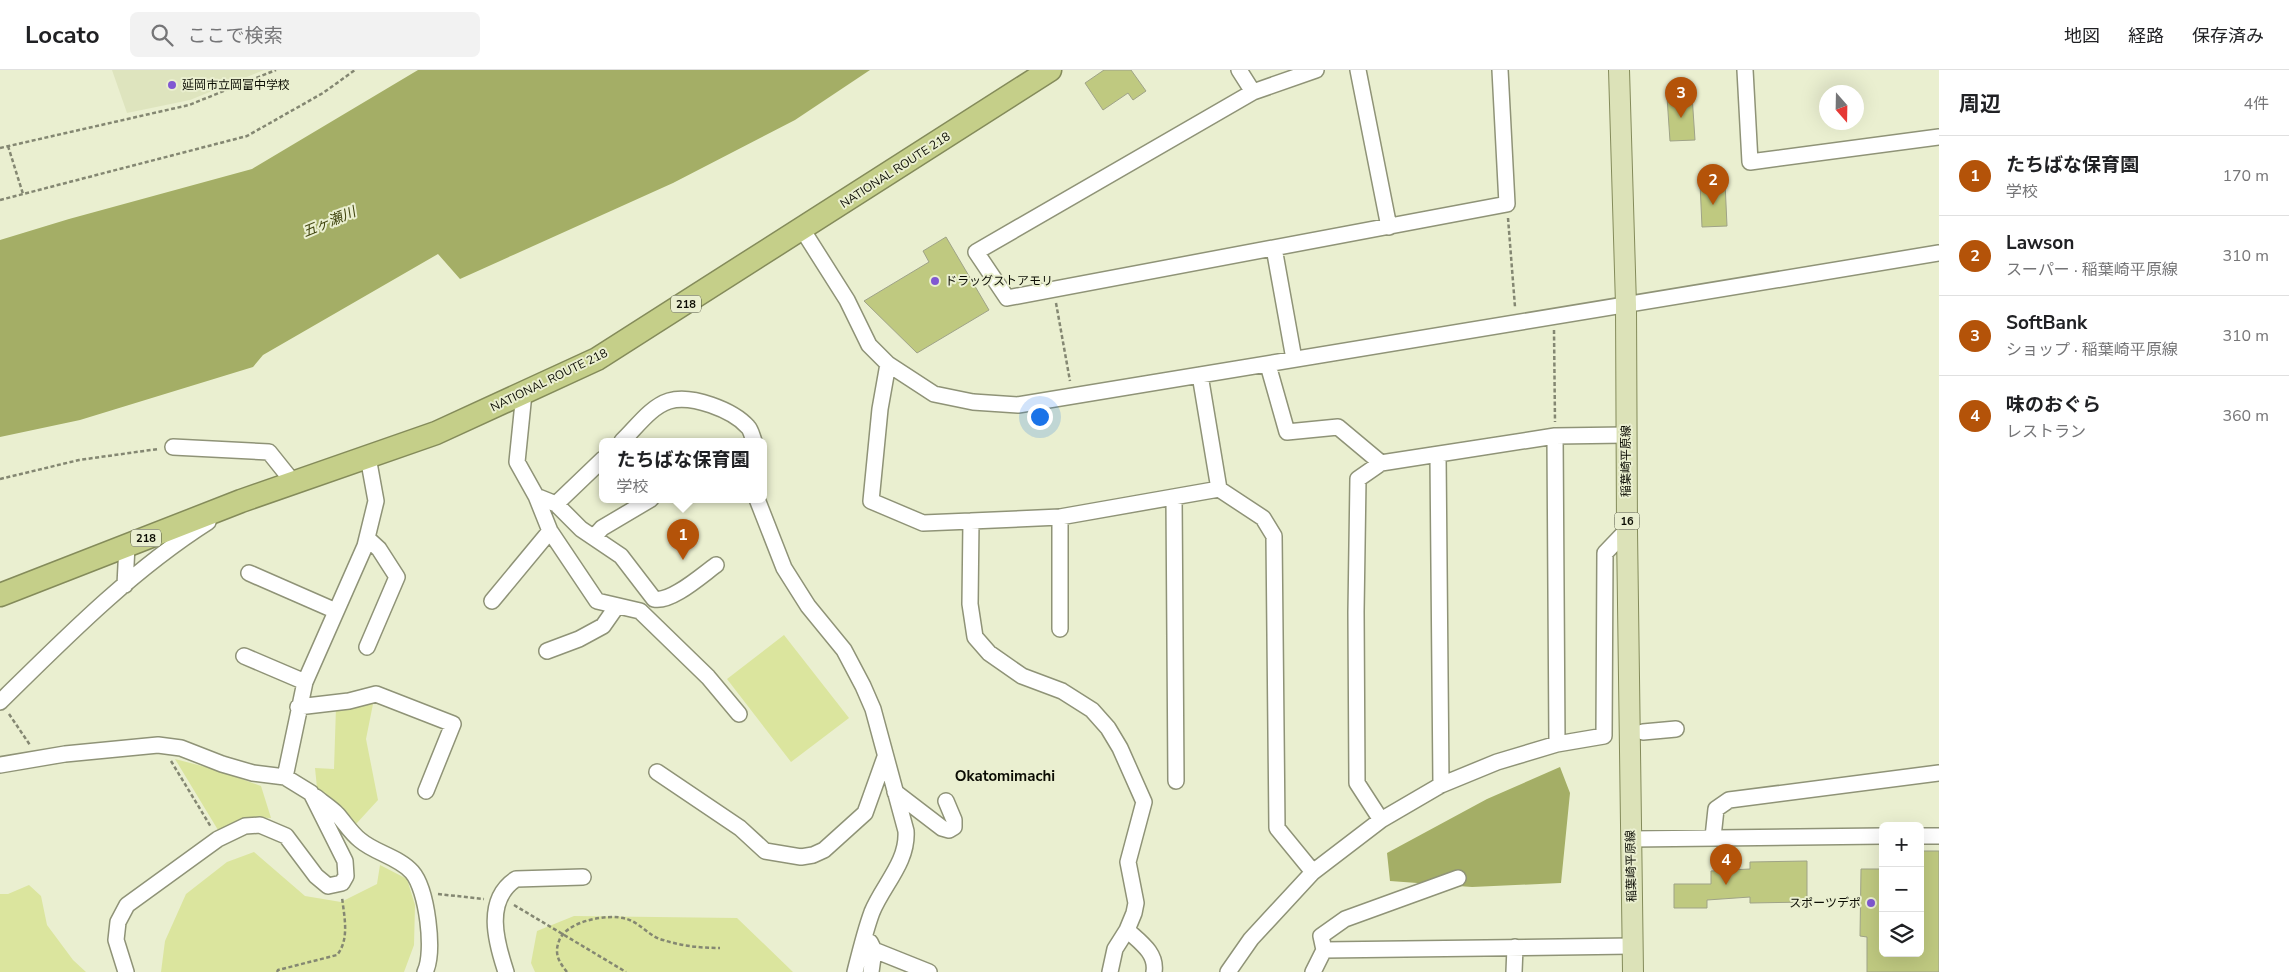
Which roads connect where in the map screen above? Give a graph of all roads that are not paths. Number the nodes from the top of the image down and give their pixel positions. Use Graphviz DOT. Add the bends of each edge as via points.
graph roads {
  1 [pos="1050,70"];
  2 [pos="1239,70"];
  3 [pos="1316,70"];
  4 [pos="1358,70"];
  5 [pos="1500,70"];
  6 [pos="1618,70"];
  7 [pos="1745,70"];
  8 [pos="1253,92"];
  9 [pos="1939,137"];
  10 [pos="1389,226"];
  11 [pos="802,229"];
  12 [pos="1274,248"];
  13 [pos="1939,253"];
  14 [pos="1626,305"];
  15 [pos="1294,359"];
  16 [pos="888,364"];
  17 [pos="1268,365"];
  18 [pos="1200,375"];
  19 [pos="524,393"];
  20 [pos="1626,435"];
  21 [pos="1555,436"];
  22 [pos="625,438"];
  23 [pos="753,438"];
  24 [pos="173,447"];
  25 [pos="1438,455"];
  26 [pos="368,457"];
  27 [pos="599,463"];
  28 [pos="1381,463"];
  29 [pos="293,482"];
  30 [pos="1220,489"];
  31 [pos="536,496"];
  32 [pos="1174,497"];
  33 [pos="241,501"];
  34 [pos="644,503"];
  35 [pos="759,503"];
  36 [pos="556,504"];
  37 [pos="1060,517"];
  38 [pos="971,521"];
  39 [pos="1627,530"];
  40 [pos="550,531"];
  41 [pos="594,537"];
  42 [pos="367,538"];
  43 [pos="127,545"];
  44 [pos="716,565"];
  45 [pos="250,574"];
  46 [pos="125,585"];
  47 [pos="0,594"];
  48 [pos="492,601"];
  49 [pos="617,606"];
  50 [pos="336,611"];
  51 [pos="1060,628"];
  52 [pos="367,647"];
  53 [pos="547,651"];
  54 [pos="244,656"];
  55 [pos="305,682"];
  56 [pos="0,702"];
  57 [pos="298,707"];
  58 [pos="739,714"];
  59 [pos="1676,729"];
  60 [pos="1643,732"];
  61 [pos="1557,744"];
  62 [pos="885,757"];
  63 [pos="0,765"];
  64 [pos="657,772"];
  65 [pos="1939,773"];
  66 [pos="285,777"];
  67 [pos="1176,781"];
  68 [pos="1441,785"];
  69 [pos="426,791"];
  70 [pos="894,792"];
  71 [pos="311,793"];
  72 [pos="946,801"];
  73 [pos="1381,820"];
  74 [pos="1879,836"];
  75 [pos="1924,836"];
  76 [pos="1939,836"];
  77 [pos="1713,837"];
  78 [pos="1631,839"];
  79 [pos="1313,872"];
  80 [pos="583,877"];
  81 [pos="1458,878"];
  82 [pos="1127,930"];
  83 [pos="866,934"];
  84 [pos="1632,946"];
  85 [pos="1514,947"];
  86 [pos="874,950"];
  87 [pos="1324,950"];
  88 [pos="126,972"];
  89 [pos="425,972"];
  90 [pos="506,972"];
  91 [pos="855,972"];
  92 [pos="871,972"];
  93 [pos="929,972"];
  94 [pos="1110,972"];
  95 [pos="1154,972"];
  96 [pos="1228,972"];
  97 [pos="1313,972"];
  98 [pos="1514,972"];
  99 [pos="1633,972"];
  1 -- 11 [label="highway, NATIONAL ROUTE 218 / 218"];
  2 -- 8 [label="street"];
  3 -- 8 [label="street"];
  4 -- 10 [label="street"];
  5 -- 10 [label="street" via="1507,204"];
  6 -- 14 [label="main road, 稲葉崎平原線 / 16"];
  7 -- 9 [label="street" via="1750,162"];
  8 -- 12 [label="street" via="976,252 1007,298"];
  10 -- 12 [label="street"];
  11 -- 16 [label="street" via="847,300 870,345"];
  11 -- 19 [label="highway, NATIONAL ROUTE 218 / 218" via="597,358"];
  12 -- 15 [label="street"];
  13 -- 14 [label="street"];
  14 -- 15 [label="street"];
  14 -- 20 [label="main road, 稲葉崎平原線 / 16"];
  15 -- 17 [label="street"];
  16 -- 18 [label="street" via="934,394 973,402 1018,405"];
  16 -- 38 [label="street" via="871,501 923,523"];
  17 -- 18 [label="street"];
  17 -- 28 [label="street" via="1287,432 1338,428"];
  18 -- 30 [label="street"];
  19 -- 26 [label="highway, NATIONAL ROUTE 218 / 218" via="436,433"];
  19 -- 31 [label="street" via="517,462"];
  20 -- 21 [label="street"];
  20 -- 39 [label="main road, 稲葉崎平原線 / 16"];
  21 -- 25 [label="street"];
  21 -- 61 [label="street"];
  22 -- 23 [label="street" via="656,408 670,401 686,399 736,416 750,428"];
  24 -- 29 [label="street" via="269,452"];
  25 -- 28 [label="street"];
  25 -- 68 [label="street"];
  26 -- 29 [label="highway, NATIONAL ROUTE 218 / 218"];
  26 -- 42 [label="street" via="376,501"];
  27 -- 36 [label="street"];
  28 -- 73 [label="street" via="1358,479 1356,612 1357,783"];
  29 -- 33 [label="highway, NATIONAL ROUTE 218 / 218"];
  30 -- 32 [label="street"];
  30 -- 79 [label="street" via="1263,518 1274,536 1277,828"];
  31 -- 36 [label="street"];
  31 -- 40 [label="street"];
  32 -- 37 [label="street"];
  32 -- 67 [label="street"];
  33 -- 43 [label="highway, NATIONAL ROUTE 218 / 218"];
  33 -- 46 [label="street" via="170,546"];
  34 -- 41 [label="street" via="602,528"];
  35 -- 62 [label="street" via="784,568 808,606 844,650 863,686 873,709"];
  36 -- 41 [label="street"];
  37 -- 38 [label="street"];
  37 -- 51 [label="street"];
  38 -- 82 [label="street" via="970,604 975,637 989,653 1022,676 1062,691 1092,710 1120,748 1144,802 1128,862 1136,903"];
  39 -- 61 [label="street" via="1605,553 1610,735"];
  39 -- 78 [label="main road, 稲葉崎平原線 / 16"];
  40 -- 48 [label="street"];
  40 -- 49 [label="street" via="597,601"];
  41 -- 44 [label="street" via="621,556 654,599 671,596"];
  42 -- 50 [label="street"];
  42 -- 52 [label="street" via="379,549 397,577"];
  43 -- 46 [label="street"];
  43 -- 47 [label="highway, NATIONAL ROUTE 218 / 218"];
  45 -- 50 [label="street"];
  46 -- 56 [label="street"];
  49 -- 53 [label="street" via="603,626"];
  49 -- 58 [label="street" via="640,611 708,676"];
  50 -- 55 [label="street"];
  54 -- 55 [label="street"];
  55 -- 57 [label="street"];
  57 -- 66 [label="street"];
  57 -- 69 [label="street" via="376,694 453,724"];
  59 -- 60 [label="street"];
  61 -- 68 [label="street" via="1496,762"];
  62 -- 64 [label="street" via="865,813 824,850 802,857 765,851 740,828"];
  62 -- 70 [label="street"];
  63 -- 66 [label="street" via="162,746 181,748 253,773"];
  65 -- 77 [label="street" via="1729,800 1716,809"];
  66 -- 71 [label="street"];
  68 -- 73 [label="street"];
  70 -- 72 [label="street" via="949,830 954,827 954,820"];
  70 -- 83 [label="street" via="906,831 906,843 902,857 872,912"];
  71 -- 88 [label="street" via="345,861 346,876 342,883 328,886 316,876 286,836 260,825 245,826 218,839 127,904 118,922 116,940"];
  71 -- 89 [label="street" via="336,813 359,840 413,872 421,892 430,944"];
  73 -- 79 [label="street"];
  74 -- 77 [label="street"];
  75 -- 76 [label="street"];
  77 -- 78 [label="street"];
  78 -- 84 [label="main road, 稲葉崎平原線 / 16"];
  79 -- 96 [label="street" via="1251,939"];
  80 -- 90 [label="street" via="516,880 507,885 498,901 495,928"];
  81 -- 87 [label="street" via="1344,919 1321,936"];
  82 -- 94 [label="street" via="1115,949"];
  82 -- 95 [label="street" via="1148,949"];
  83 -- 86 [label="street"];
  83 -- 91 [label="street"];
  84 -- 85 [label="street"];
  84 -- 99 [label="main road, 稲葉崎平原線 / 16"];
  85 -- 87 [label="street"];
  85 -- 98 [label="street"];
  86 -- 92 [label="street"];
  86 -- 93 [label="street"];
  87 -- 97 [label="street"];
}
